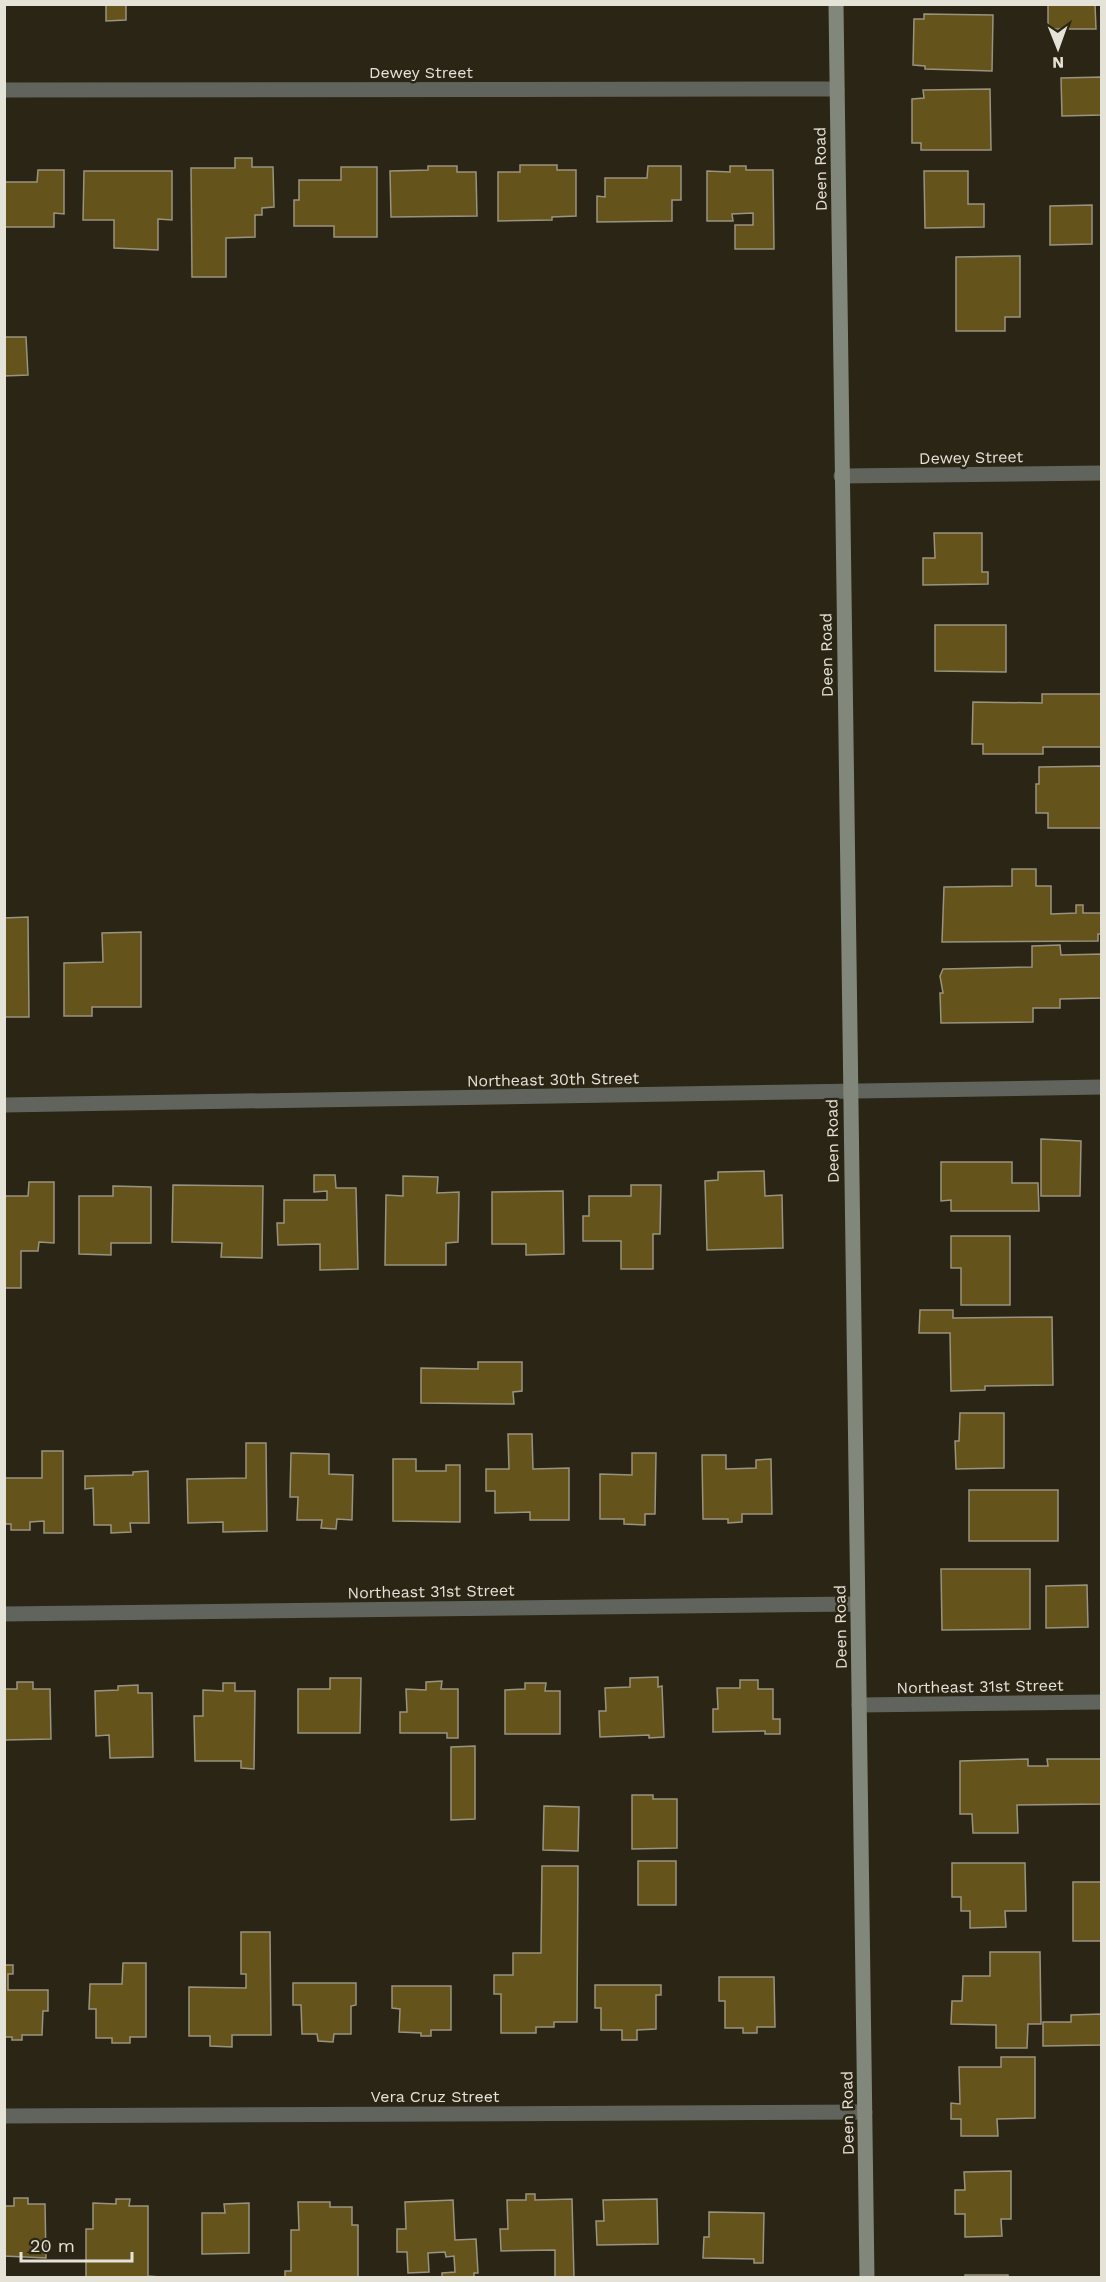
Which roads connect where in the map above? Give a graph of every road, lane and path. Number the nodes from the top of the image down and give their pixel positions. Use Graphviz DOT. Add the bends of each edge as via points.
graph roads {
  1 [pos="836,4"];
  2 [pos="837,89"];
  3 [pos="4,90"];
  4 [pos="1101,473"];
  5 [pos="841,476"];
  6 [pos="1101,1087"];
  7 [pos="850,1093"];
  8 [pos="4,1105"];
  9 [pos="857,1604"];
  10 [pos="4,1614"];
  11 [pos="1101,1702"];
  12 [pos="859,1705"];
  13 [pos="865,2112"];
  14 [pos="4,2116"];
  15 [pos="867,2277"];
  1 -- 2 [label="street, Deen Road"];
  2 -- 3 [label="street, Dewey Street"];
  2 -- 5 [label="street, Deen Road"];
  4 -- 5 [label="street, Dewey Street"];
  5 -- 7 [label="street, Deen Road"];
  6 -- 7 [label="street, Northeast 30th Street"];
  7 -- 8 [label="street, Northeast 30th Street"];
  7 -- 9 [label="street, Deen Road"];
  9 -- 10 [label="street, Northeast 31st Street"];
  9 -- 12 [label="street, Deen Road"];
  11 -- 12 [label="street, Northeast 31st Street"];
  12 -- 13 [label="street, Deen Road"];
  13 -- 14 [label="street, Vera Cruz Street"];
  13 -- 15 [label="street, Deen Road"];
}
